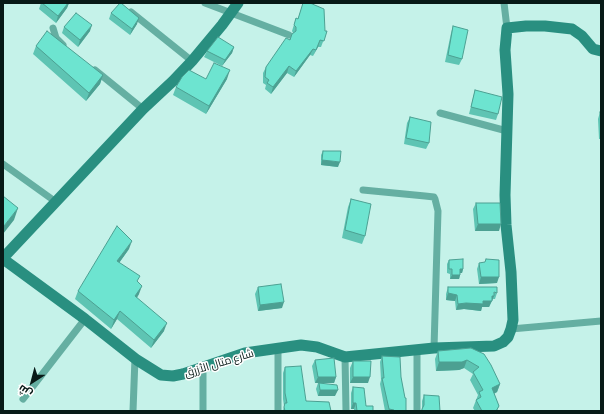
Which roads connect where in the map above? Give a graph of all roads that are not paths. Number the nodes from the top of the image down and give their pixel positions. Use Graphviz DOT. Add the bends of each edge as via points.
graph roads {
  1 [pos="205,3"];
  2 [pos="504,3"];
  3 [pos="125,7"];
  4 [pos="234,7"];
  5 [pos="53,28"];
  6 [pos="507,28"];
  7 [pos="288,35"];
  8 [pos="67,48"];
  9 [pos="601,51"];
  10 [pos="192,61"];
  11 [pos="92,67"];
  12 [pos="143,109"];
  13 [pos="440,113"];
  14 [pos="507,131"];
  15 [pos="3,164"];
  16 [pos="363,190"];
  17 [pos="56,202"];
  18 [pos="3,259"];
  19 [pos="85,319"];
  20 [pos="601,321"];
  21 [pos="511,329"];
  22 [pos="278,348"];
  23 [pos="434,348"];
  24 [pos="417,350"];
  25 [pos="345,357"];
  26 [pos="135,358"];
  27 [pos="202,367"];
  28 [pos="23,399"];
  29 [pos="133,411"];
  30 [pos="203,411"];
  31 [pos="278,411"];
  32 [pos="346,411"];
  33 [pos="417,411"];
  1 -- 4 [label="street"];
  2 -- 6 [label="street"];
  3 -- 10 [label="street"];
  4 -- 7 [label="street"];
  4 -- 10 [label="street"];
  5 -- 8 [label="street" via="56,38"];
  6 -- 9 [label="street" via="572,28 593,48"];
  6 -- 14 [label="street"];
  10 -- 12 [label="street"];
  11 -- 12 [label="street"];
  12 -- 17 [label="street"];
  13 -- 14 [label="street"];
  14 -- 21 [label="street" via="505,195 513,307"];
  15 -- 17 [label="street"];
  16 -- 23 [label="street" via="435,199 438,211"];
  17 -- 18 [label="street"];
  18 -- 19 [label="street, شارع متال الأزرق"];
  19 -- 26 [label="street, شارع متال الأزرق"];
  19 -- 28 [label="street"];
  20 -- 21 [label="street"];
  21 -- 23 [label="street" via="503,342 494,346"];
  22 -- 25 [label="street, شارع متال الأزرق" via="301,345 317,347"];
  22 -- 27 [label="street, شارع متال الأزرق" via="244,353"];
  22 -- 31 [label="street"];
  23 -- 24 [label="street"];
  24 -- 25 [label="street"];
  24 -- 33 [label="street"];
  25 -- 32 [label="street"];
  26 -- 27 [label="street, شارع متال الأزرق" via="161,375 178,375"];
  26 -- 29 [label="street"];
  27 -- 30 [label="street"];
}
